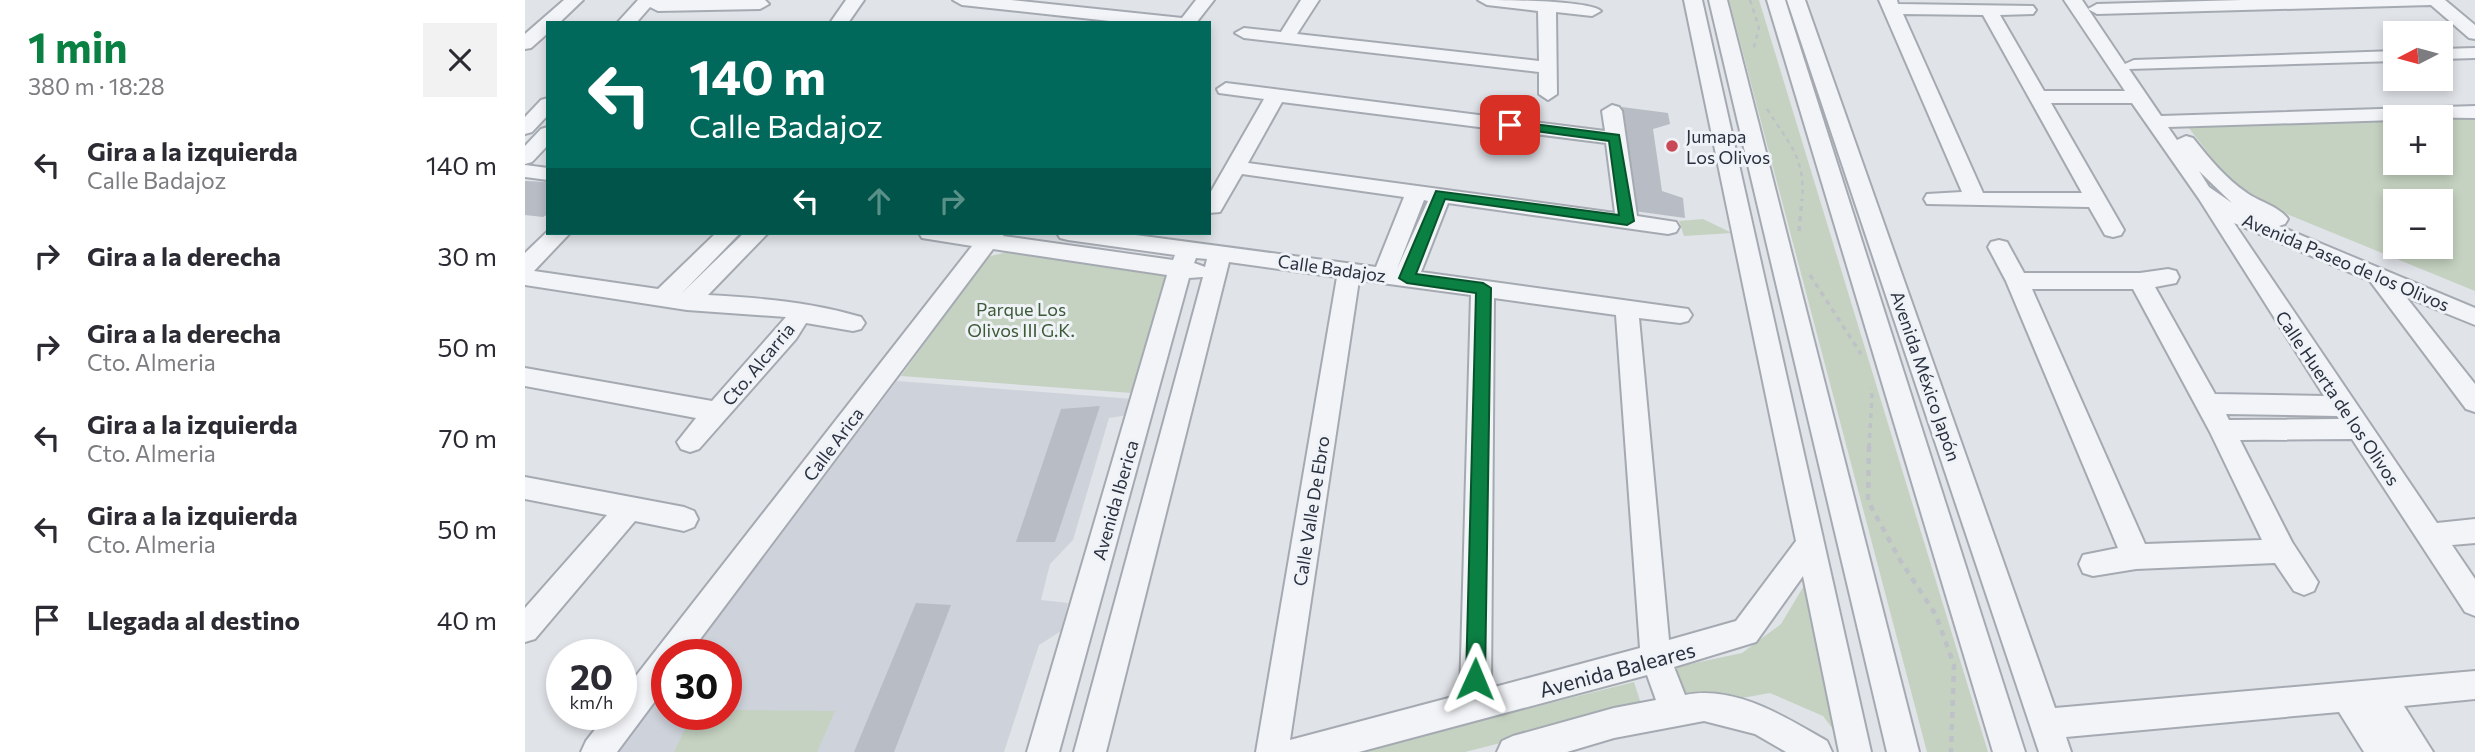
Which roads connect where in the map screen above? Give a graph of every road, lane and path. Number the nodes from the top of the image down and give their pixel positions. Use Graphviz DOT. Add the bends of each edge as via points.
graph roads {
  1 [pos="574,0"];
  2 [pos="855,0"];
  3 [pos="962,0"];
  4 [pos="1205,0"];
  5 [pos="1310,0"];
  6 [pos="1487,0"];
  7 [pos="1693,0"];
  8 [pos="1718,0"];
  9 [pos="1750,0"];
  10 [pos="1776,0"];
  11 [pos="1796,0"];
  12 [pos="2073,0"];
  13 [pos="2435,0"];
  14 [pos="2452,0"];
  15 [pos="657,2"];
  16 [pos="762,2"];
  17 [pos="1891,5"];
  18 [pos="2094,5"];
  19 [pos="1547,7"];
  20 [pos="1989,10"];
  21 [pos="2027,10"];
  22 [pos="1592,11"];
  23 [pos="2475,19"];
  24 [pos="550,21"];
  25 [pos="629,21"];
  26 [pos="645,21"];
  27 [pos="746,21"];
  28 [pos="840,21"];
  29 [pos="1161,21"];
  30 [pos="1189,21"];
  31 [pos="546,25"];
  32 [pos="1244,33"];
  33 [pos="2475,34"];
  34 [pos="1286,38"];
  35 [pos="525,44"];
  36 [pos="2475,53"];
  37 [pos="2453,54"];
  38 [pos="2383,56"];
  39 [pos="1753,58"];
  40 [pos="2134,65"];
  41 [pos="1548,68"];
  42 [pos="1226,89"];
  43 [pos="1548,94"];
  44 [pos="1276,95"];
  45 [pos="2041,103"];
  46 [pos="546,106"];
  47 [pos="1755,106"];
  48 [pos="1717,108"];
  49 [pos="1612,111"];
  50 [pos="2151,112"];
  51 [pos="2475,112"];
  52 [pos="525,128"];
  53 [pos="546,136"];
  54 [pos="1615,138"];
  55 [pos="530,160"];
  56 [pos="1234,167"];
  57 [pos="546,172"];
  58 [pos="1417,192"];
  59 [pos="2202,192"];
  60 [pos="1441,194"];
  61 [pos="1934,199"];
  62 [pos="1975,199"];
  63 [pos="2096,200"];
  64 [pos="1213,207"];
  65 [pos="1627,221"];
  66 [pos="1668,227"];
  67 [pos="2113,230"];
  68 [pos="557,235"];
  69 [pos="727,235"];
  70 [pos="755,235"];
  71 [pos="960,235"];
  72 [pos="1077,235"];
  73 [pos="991,237"];
  74 [pos="1800,241"];
  75 [pos="1999,247"];
  76 [pos="1184,259"];
  77 [pos="1218,262"];
  78 [pos="1805,262"];
  79 [pos="525,266"];
  80 [pos="1349,270"];
  81 [pos="525,277"];
  82 [pos="1395,277"];
  83 [pos="2168,277"];
  84 [pos="2378,277"];
  85 [pos="2017,281"];
  86 [pos="2140,281"];
  87 [pos="1483,288"];
  88 [pos="1757,296"];
  89 [pos="1790,296"];
  90 [pos="663,298"];
  91 [pos="2475,300"];
  92 [pos="687,302"];
  93 [pos="1626,308"];
  94 [pos="800,314"];
  95 [pos="1680,315"];
  96 [pos="2475,317"];
  97 [pos="853,324"];
  98 [pos="1862,356"];
  99 [pos="525,377"];
  100 [pos="1869,383"];
  101 [pos="2474,400"];
  102 [pos="2206,404"];
  103 [pos="2343,406"];
  104 [pos="717,412"];
  105 [pos="2358,429"];
  106 [pos="2223,430"];
  107 [pos="690,442"];
  108 [pos="1123,473"];
  109 [pos="1162,474"];
  110 [pos="525,488"];
  111 [pos="630,508"];
  112 [pos="684,519"];
  113 [pos="2475,531"];
  114 [pos="2430,536"];
  115 [pos="1810,542"];
  116 [pos="2282,551"];
  117 [pos="2136,557"];
  118 [pos="2093,564"];
  119 [pos="2304,582"];
  120 [pos="2475,603"];
  121 [pos="525,629"];
  122 [pos="683,639"];
  123 [pos="1657,658"];
  124 [pos="651,681"];
  125 [pos="2475,685"];
  126 [pos="2363,696"];
  127 [pos="1475,707"];
  128 [pos="1676,711"];
  129 [pos="2051,738"];
  130 [pos="597,752"];
  131 [pos="1043,752"];
  132 [pos="1090,752"];
  133 [pos="1272,752"];
  134 [pos="1299,752"];
  135 [pos="1513,752"];
  136 [pos="1816,752"];
  137 [pos="1855,752"];
  138 [pos="1903,752"];
  139 [pos="1951,752"];
  140 [pos="2009,752"];
  141 [pos="2382,752"];
  142 [pos="2417,752"];
  1 -- 24 [label="street"];
  2 -- 28 [label="street"];
  3 -- 29 [label="street"];
  4 -- 30 [label="street"];
  5 -- 34 [label="street"];
  6 -- 19 [label="street"];
  7 -- 48 [label="street"];
  8 -- 47 [label="street"];
  9 -- 39 [label="path" via="1759,27"];
  10 -- 140 [label="street, Avenida México Japón"];
  11 -- 129 [label="street, Avenida México Japón"];
  12 -- 50 [label="street, Avenida Paseo de los Olivos"];
  13 -- 18 [label="street"];
  13 -- 33 [label="street"];
  14 -- 23 [label="street"];
  15 -- 16 [label="street"];
  15 -- 25 [label="street"];
  15 -- 26 [label="street"];
  16 -- 27 [label="street"];
  17 -- 20 [label="street"];
  17 -- 62 [label="street"];
  18 -- 40 [label="street, Avenida Paseo de los Olivos"];
  19 -- 22 [label="street"];
  19 -- 41 [label="street"];
  20 -- 21 [label="street"];
  20 -- 45 [label="street"];
  31 -- 35 [label="street"];
  32 -- 34 [label="street"];
  34 -- 41 [label="street"];
  36 -- 37 [label="street"];
  38 -- 40 [label="street"];
  40 -- 50 [label="street, Avenida Paseo de los Olivos"];
  41 -- 43 [label="street"];
  42 -- 44 [label="street"];
  44 -- 54 [label="street"];
  44 -- 56 [label="street"];
  45 -- 50 [label="street"];
  45 -- 63 [label="street"];
  46 -- 52 [label="street"];
  47 -- 48 [label="street"];
  47 -- 74 [label="path" via="1800,162 1804,177 1798,215"];
  47 -- 89 [label="street"];
  48 -- 88 [label="street"];
  49 -- 54 [label="street"];
  50 -- 51 [label="street"];
  50 -- 59 [label="street, Avenida Paseo de los Olivos"];
  50 -- 91 [label="street, Avenida Paseo de los Olivos" via="2226,188 2272,217"];
  53 -- 55 [label="street"];
  54 -- 65 [label="street"];
  55 -- 57 [label="street"];
  56 -- 58 [label="street"];
  56 -- 64 [label="street"];
  58 -- 60 [label="street"];
  58 -- 82 [label="street"];
  59 -- 84 [label="street, Avenida Paseo de los Olivos" via="2239,217"];
  59 -- 103 [label="street, Calle Huerta de los Olivos"];
  60 -- 65 [label="street"];
  60 -- 82 [label="street"];
  61 -- 62 [label="street"];
  62 -- 63 [label="street"];
  63 -- 67 [label="street"];
  65 -- 66 [label="street"];
  68 -- 79 [label="street"];
  69 -- 90 [label="street"];
  70 -- 92 [label="street"];
  71 -- 73 [label="street, Calle Badajoz"];
  72 -- 76 [label="street, Calle Badajoz"];
  73 -- 76 [label="street, Calle Badajoz"];
  73 -- 122 [label="street, Calle Arica"];
  75 -- 85 [label="street"];
  76 -- 77 [label="street, Calle Badajoz"];
  76 -- 108 [label="street, Avenida Iberica"];
  77 -- 80 [label="street, Calle Badajoz"];
  77 -- 109 [label="street"];
  78 -- 98 [label="path"];
  80 -- 82 [label="street, Calle Badajoz"];
  80 -- 133 [label="street, Calle Valle De Ebro"];
  81 -- 90 [label="street, Cto. Alcarria"];
  82 -- 87 [label="street, Calle Badajoz"];
  83 -- 86 [label="street"];
  84 -- 96 [label="street, Avenida Paseo de los Olivos"];
  84 -- 101 [label="street"];
  85 -- 86 [label="street"];
  85 -- 117 [label="street"];
  86 -- 102 [label="street"];
  87 -- 93 [label="street, Calle Badajoz"];
  87 -- 127 [label="street"];
  88 -- 89 [label="street"];
  88 -- 115 [label="street"];
  89 -- 138 [label="street"];
  90 -- 92 [label="street, Cto. Alcarria"];
  92 -- 94 [label="street, Cto. Alcarria" via="785,308"];
  93 -- 95 [label="street, Calle Badajoz"];
  93 -- 123 [label="street"];
  94 -- 97 [label="street"];
  94 -- 104 [label="street, Cto. Alcarria"];
  99 -- 104 [label="street, Cto. Alcarria"];
  100 -- 139 [label="path" via="1868,501 1936,615 1954,665"];
  102 -- 103 [label="street"];
  102 -- 106 [label="street"];
  103 -- 105 [label="street, Calle Huerta de los Olivos"];
  104 -- 107 [label="street"];
  105 -- 106 [label="street"];
  105 -- 114 [label="street, Calle Huerta de los Olivos"];
  106 -- 116 [label="street"];
  108 -- 109 [label="street"];
  108 -- 131 [label="street, Avenida Iberica"];
  109 -- 132 [label="street"];
  110 -- 111 [label="street"];
  111 -- 112 [label="street"];
  111 -- 121 [label="street"];
  113 -- 114 [label="street"];
  114 -- 120 [label="street, Calle Huerta de los Olivos"];
  115 -- 123 [label="street, Avenida Baleares" via="1746,632"];
  115 -- 137 [label="street"];
  116 -- 117 [label="street"];
  116 -- 119 [label="street"];
  117 -- 118 [label="street"];
  123 -- 127 [label="street, Avenida Baleares"];
  123 -- 128 [label="street"];
  124 -- 130 [label="street"];
  125 -- 126 [label="street"];
  126 -- 129 [label="street"];
  126 -- 141 [label="street"];
  126 -- 142 [label="street"];
  127 -- 134 [label="street, Avenida Baleares"];
  128 -- 135 [label="street"];
  128 -- 136 [label="street" via="1704,706 1761,720"];
}
